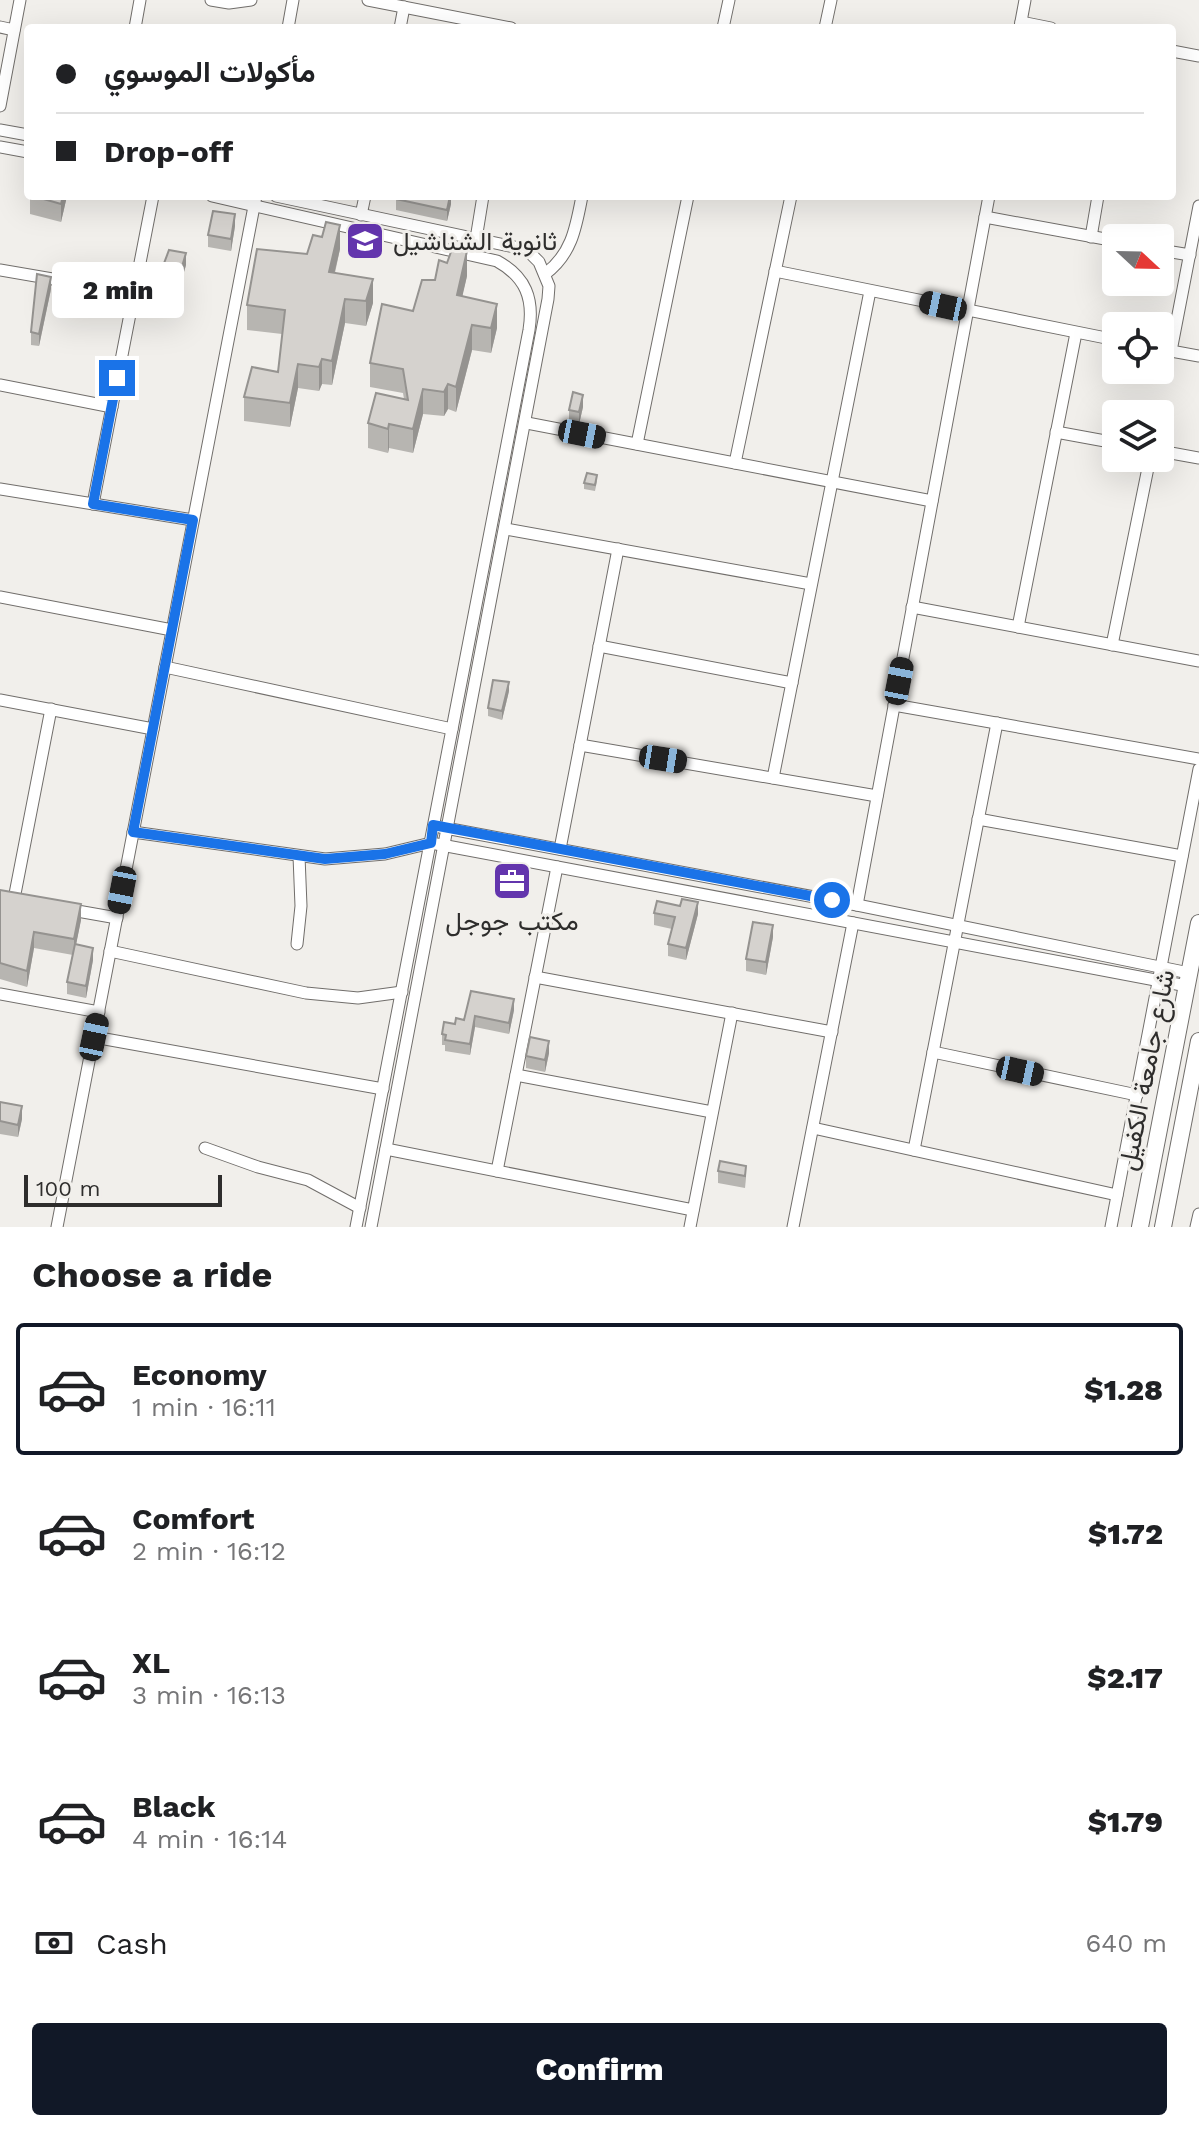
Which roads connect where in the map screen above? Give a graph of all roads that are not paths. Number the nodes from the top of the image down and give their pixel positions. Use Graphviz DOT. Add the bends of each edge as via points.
graph roads {
  1 [pos="20,0"];
  2 [pos="144,0"];
  3 [pos="211,0"];
  4 [pos="251,0"];
  5 [pos="293,0"];
  6 [pos="368,0"];
  7 [pos="729,0"];
  8 [pos="831,0"];
  9 [pos="1025,0"];
  10 [pos="404,7"];
  11 [pos="136,24"];
  12 [pos="289,24"];
  13 [pos="401,24"];
  14 [pos="491,24"];
  15 [pos="724,24"];
  16 [pos="826,24"];
  17 [pos="1020,24"];
  18 [pos="0,27"];
  19 [pos="14,30"];
  20 [pos="1176,52"];
  21 [pos="1199,56"];
  22 [pos="0,106"];
  23 [pos="0,130"];
  24 [pos="24,134"];
  25 [pos="0,147"];
  26 [pos="24,151"];
  27 [pos="152,200"];
  28 [pos="294,200"];
  29 [pos="364,200"];
  30 [pos="482,200"];
  31 [pos="581,200"];
  32 [pos="687,200"];
  33 [pos="790,200"];
  34 [pos="988,200"];
  35 [pos="1097,200"];
  36 [pos="254,202"];
  37 [pos="1199,206"];
  38 [pos="361,215"];
  39 [pos="985,217"];
  40 [pos="1091,237"];
  41 [pos="476,239"];
  42 [pos="1102,239"];
  43 [pos="1174,252"];
  44 [pos="1190,255"];
  45 [pos="0,270"];
  46 [pos="775,271"];
  47 [pos="545,274"];
  48 [pos="870,291"];
  49 [pos="134,293"];
  50 [pos="967,311"];
  51 [pos="1174,318"];
  52 [pos="1076,333"];
  53 [pos="1102,338"];
  54 [pos="1174,351"];
  55 [pos="1199,356"];
  56 [pos="0,385"];
  57 [pos="112,407"];
  58 [pos="527,423"];
  59 [pos="1056,432"];
  60 [pos="1102,440"];
  61 [pos="637,444"];
  62 [pos="1174,454"];
  63 [pos="1199,458"];
  64 [pos="735,463"];
  65 [pos="1147,472"];
  66 [pos="832,481"];
  67 [pos="0,489"];
  68 [pos="932,501"];
  69 [pos="93,504"];
  70 [pos="193,520"];
  71 [pos="506,529"];
  72 [pos="618,549"];
  73 [pos="811,584"];
  74 [pos="0,597"];
  75 [pos="912,607"];
  76 [pos="1018,627"];
  77 [pos="172,630"];
  78 [pos="1112,645"];
  79 [pos="599,646"];
  80 [pos="1199,661"];
  81 [pos="165,667"];
  82 [pos="792,683"];
  83 [pos="0,700"];
  84 [pos="894,705"];
  85 [pos="51,709"];
  86 [pos="997,723"];
  87 [pos="153,729"];
  88 [pos="452,729"];
  89 [pos="580,745"];
  90 [pos="1199,759"];
  91 [pos="1199,769"];
  92 [pos="773,778"];
  93 [pos="877,796"];
  94 [pos="978,819"];
  95 [pos="433,825"];
  96 [pos="447,828"];
  97 [pos="133,832"];
  98 [pos="431,843"];
  99 [pos="444,845"];
  100 [pos="560,849"];
  101 [pos="299,856"];
  102 [pos="1182,856"];
  103 [pos="557,867"];
  104 [pos="0,897"];
  105 [pos="14,899"];
  106 [pos="28,902"];
  107 [pos="857,905"];
  108 [pos="58,907"];
  109 [pos="117,918"];
  110 [pos="853,923"];
  111 [pos="1199,923"];
  112 [pos="958,926"];
  113 [pos="954,942"];
  114 [pos="297,944"];
  115 [pos="110,951"];
  116 [pos="1161,967"];
  117 [pos="535,977"];
  118 [pos="1188,980"];
  119 [pos="1158,981"];
  120 [pos="402,992"];
  121 [pos="0,994"];
  122 [pos="99,1012"];
  123 [pos="732,1013"];
  124 [pos="832,1032"];
  125 [pos="94,1037"];
  126 [pos="1199,1041"];
  127 [pos="933,1052"];
  128 [pos="516,1075"];
  129 [pos="383,1089"];
  130 [pos="1137,1095"];
  131 [pos="712,1112"];
  132 [pos="813,1128"];
  133 [pos="205,1148"];
  134 [pos="386,1149"];
  135 [pos="914,1150"];
  136 [pos="497,1171"];
  137 [pos="1117,1195"];
  138 [pos="360,1208"];
  139 [pos="693,1210"];
  140 [pos="1199,1214"];
  141 [pos="58,1224"];
  142 [pos="72,1227"];
  143 [pos="356,1227"];
  144 [pos="371,1227"];
  145 [pos="690,1227"];
  146 [pos="796,1227"];
  147 [pos="1111,1227"];
  148 [pos="1140,1227"];
  149 [pos="1163,1227"];
  150 [pos="1196,1227"];
  1 -- 19 [label="street"];
  2 -- 11 [label="street"];
  3 -- 4 [label="street"];
  5 -- 12 [label="street"];
  6 -- 10 [label="street"];
  7 -- 15 [label="street"];
  8 -- 16 [label="street"];
  9 -- 17 [label="street"];
  10 -- 13 [label="street"];
  10 -- 14 [label="street"];
  18 -- 19 [label="street"];
  19 -- 22 [label="street"];
  20 -- 21 [label="street"];
  23 -- 24 [label="street"];
  25 -- 26 [label="street"];
  27 -- 49 [label="street"];
  28 -- 38 [label="street"];
  29 -- 38 [label="street"];
  30 -- 41 [label="street"];
  31 -- 47 [label="street" via="570,247"];
  32 -- 61 [label="street"];
  33 -- 46 [label="street"];
  34 -- 39 [label="street"];
  35 -- 40 [label="street"];
  36 -- 70 [label="street"];
  36 -- 88 [label="street" via="497,261 526,289 529,330"];
  37 -- 44 [label="street"];
  38 -- 41 [label="street"];
  39 -- 40 [label="street"];
  39 -- 50 [label="street"];
  40 -- 42 [label="street"];
  41 -- 47 [label="street" via="530,253"];
  43 -- 44 [label="street"];
  44 -- 51 [label="street"];
  45 -- 49 [label="street"];
  46 -- 48 [label="street"];
  46 -- 64 [label="street"];
  47 -- 58 [label="street" via="548,299"];
  48 -- 50 [label="street"];
  48 -- 66 [label="street"];
  49 -- 57 [label="street"];
  50 -- 52 [label="street"];
  50 -- 68 [label="street"];
  52 -- 53 [label="street"];
  52 -- 59 [label="street"];
  54 -- 55 [label="street"];
  56 -- 57 [label="street"];
  57 -- 69 [label="street"];
  58 -- 61 [label="street"];
  58 -- 71 [label="street"];
  59 -- 60 [label="street"];
  59 -- 76 [label="street"];
  61 -- 64 [label="street"];
  62 -- 63 [label="street"];
  64 -- 66 [label="street"];
  65 -- 78 [label="street"];
  66 -- 68 [label="street"];
  66 -- 73 [label="street"];
  67 -- 69 [label="street"];
  68 -- 75 [label="street"];
  69 -- 70 [label="street"];
  70 -- 77 [label="street"];
  71 -- 72 [label="street"];
  71 -- 96 [label="street"];
  72 -- 73 [label="street"];
  72 -- 79 [label="street"];
  73 -- 82 [label="street"];
  74 -- 77 [label="street"];
  75 -- 76 [label="street"];
  75 -- 84 [label="street"];
  76 -- 78 [label="street"];
  77 -- 81 [label="street"];
  78 -- 80 [label="street"];
  79 -- 82 [label="street"];
  79 -- 89 [label="street"];
  81 -- 87 [label="street"];
  81 -- 88 [label="street"];
  82 -- 92 [label="street"];
  83 -- 85 [label="street"];
  84 -- 86 [label="street"];
  84 -- 93 [label="street"];
  85 -- 87 [label="street"];
  85 -- 105 [label="street"];
  86 -- 90 [label="street"];
  86 -- 94 [label="street"];
  87 -- 97 [label="street"];
  88 -- 95 [label="street"];
  89 -- 92 [label="street"];
  89 -- 100 [label="street"];
  91 -- 102 [label="street"];
  92 -- 93 [label="street"];
  93 -- 107 [label="street"];
  94 -- 102 [label="street"];
  94 -- 112 [label="street"];
  95 -- 96 [label="street"];
  95 -- 98 [label="street"];
  96 -- 99 [label="street"];
  96 -- 100 [label="street"];
  97 -- 101 [label="street"];
  97 -- 109 [label="street"];
  98 -- 99 [label="street"];
  98 -- 101 [label="street" via="358,859"];
  98 -- 120 [label="street"];
  99 -- 103 [label="street"];
  99 -- 134 [label="street"];
  100 -- 107 [label="street"];
  101 -- 114 [label="street"];
  102 -- 116 [label="street"];
  103 -- 110 [label="street"];
  103 -- 117 [label="street"];
  104 -- 105 [label="street"];
  105 -- 106 [label="street"];
  107 -- 112 [label="street"];
  108 -- 109 [label="street"];
  109 -- 115 [label="street"];
  110 -- 113 [label="street"];
  110 -- 124 [label="street"];
  111 -- 118 [label="main road, شارع جامعة الكفيل"];
  112 -- 113 [label="street"];
  112 -- 116 [label="street"];
  113 -- 119 [label="street"];
  113 -- 127 [label="street"];
  115 -- 120 [label="street" via="306,993 358,998"];
  115 -- 122 [label="street"];
  116 -- 118 [label="street"];
  116 -- 119 [label="street"];
  117 -- 123 [label="street"];
  117 -- 128 [label="street"];
  118 -- 119 [label="street"];
  118 -- 148 [label="main road, شارع جامعة الكفيل"];
  119 -- 130 [label="street"];
  120 -- 129 [label="street"];
  121 -- 122 [label="street"];
  122 -- 125 [label="street"];
  123 -- 124 [label="street"];
  123 -- 131 [label="street"];
  124 -- 132 [label="street"];
  125 -- 129 [label="street"];
  125 -- 141 [label="street"];
  126 -- 149 [label="main road, شارع جامعة الكفيل"];
  127 -- 130 [label="street"];
  127 -- 135 [label="street"];
  128 -- 131 [label="street"];
  128 -- 136 [label="street"];
  129 -- 138 [label="street"];
  130 -- 137 [label="street"];
  131 -- 139 [label="street"];
  132 -- 135 [label="street"];
  132 -- 146 [label="street"];
  133 -- 138 [label="street" via="308,1180"];
  134 -- 136 [label="street"];
  134 -- 144 [label="street"];
  135 -- 137 [label="street"];
  136 -- 139 [label="street"];
  137 -- 147 [label="street"];
  138 -- 143 [label="street"];
  139 -- 145 [label="street"];
  140 -- 150 [label="street"];
  141 -- 142 [label="street"];
}
